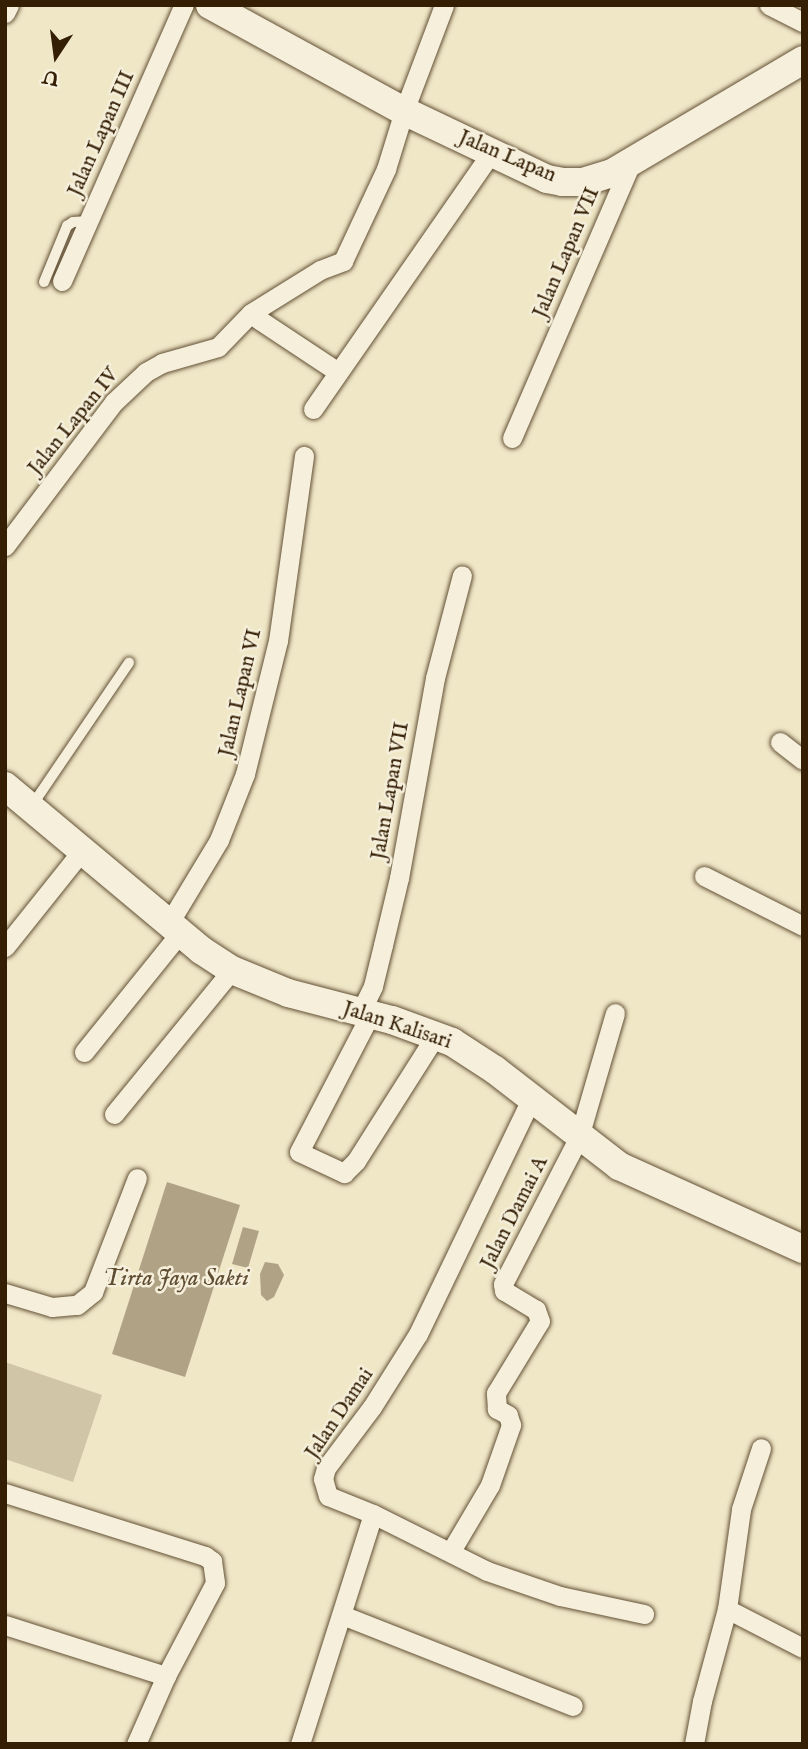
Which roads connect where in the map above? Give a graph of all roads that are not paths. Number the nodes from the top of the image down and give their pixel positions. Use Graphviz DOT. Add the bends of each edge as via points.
graph roads {
  1 [pos="9,5"];
  2 [pos="184,5"];
  3 [pos="210,5"];
  4 [pos="444,5"];
  5 [pos="769,5"];
  6 [pos="5,13"];
  7 [pos="803,22"];
  8 [pos="803,60"];
  9 [pos="404,111"];
  10 [pos="491,153"];
  11 [pos="631,163"];
  12 [pos="53,282"];
  13 [pos="258,319"];
  14 [pos="338,372"];
  15 [pos="313,409"];
  16 [pos="512,438"];
  17 [pos="304,456"];
  18 [pos="5,546"];
  19 [pos="462,575"];
  20 [pos="129,663"];
  21 [pos="780,742"];
  22 [pos="803,760"];
  23 [pos="5,786"];
  24 [pos="31,807"];
  25 [pos="84,848"];
  26 [pos="704,876"];
  27 [pos="803,926"];
  28 [pos="175,928"];
  29 [pos="5,947"];
  30 [pos="232,970"];
  31 [pos="615,1013"];
  32 [pos="365,1014"];
  33 [pos="436,1035"];
  34 [pos="84,1052"];
  35 [pos="531,1099"];
  36 [pos="114,1114"];
  37 [pos="579,1137"];
  38 [pos="137,1178"];
  39 [pos="803,1250"];
  40 [pos="5,1293"];
  41 [pos="761,1448"];
  42 [pos="5,1493"];
  43 [pos="373,1514"];
  44 [pos="451,1551"];
  45 [pos="727,1609"];
  46 [pos="644,1614"];
  47 [pos="342,1615"];
  48 [pos="5,1625"];
  49 [pos="803,1648"];
  50 [pos="166,1676"];
  51 [pos="573,1706"];
  52 [pos="136,1744"];
  53 [pos="300,1744"];
  54 [pos="694,1744"];
  1 -- 6 [label="street"];
  2 -- 12 [label="street, Jalan Lapan III" via="88,221"];
  3 -- 9 [label="street, Jalan Lapan"];
  4 -- 9 [label="street, Jalan Lapan IV"];
  5 -- 7 [label="street"];
  8 -- 11 [label="street, Jalan Lapan"];
  9 -- 10 [label="street, Jalan Lapan"];
  9 -- 18 [label="street, Jalan Lapan IV" via="386,169 343,261 251,313 218,346 146,372 114,402"];
  10 -- 11 [label="street, Jalan Lapan" via="562,182 593,179"];
  10 -- 14 [label="street"];
  11 -- 16 [label="street, Jalan Lapan VII"];
  13 -- 14 [label="street"];
  14 -- 15 [label="street"];
  17 -- 28 [label="street, Jalan Lapan VI" via="278,641 245,774 219,840"];
  19 -- 32 [label="street, Jalan Lapan VII" via="435,678 399,878"];
  20 -- 24 [label="lane"];
  21 -- 22 [label="street"];
  23 -- 24 [label="street, Jalan Kalisari"];
  24 -- 25 [label="street, Jalan Kalisari"];
  25 -- 28 [label="street, Jalan Kalisari"];
  25 -- 29 [label="street"];
  26 -- 27 [label="street"];
  28 -- 30 [label="street, Jalan Kalisari"];
  28 -- 34 [label="street, Jalan Lapan VI"];
  30 -- 32 [label="street, Jalan Kalisari" via="288,993"];
  30 -- 36 [label="street"];
  31 -- 37 [label="street"];
  32 -- 33 [label="street, Jalan Kalisari"];
  32 -- 33 [label="street, Jalan Lapan VII" via="299,1152 344,1173"];
  33 -- 35 [label="street, Jalan Kalisari" via="471,1052"];
  35 -- 37 [label="street, Jalan Kalisari"];
  35 -- 43 [label="street, Jalan Damai" via="418,1335 326,1468 323,1479 328,1496"];
  37 -- 39 [label="street, Jalan Kalisari" via="636,1175"];
  37 -- 44 [label="street, Jalan Damai A" via="503,1284 504,1290 537,1310 540,1321 496,1393 497,1409 508,1415 511,1425 490,1485"];
  38 -- 40 [label="street" via="93,1292 77,1305 52,1307"];
  41 -- 45 [label="street" via="741,1509"];
  42 -- 50 [label="street" via="212,1562 215,1583"];
  43 -- 44 [label="street"];
  43 -- 47 [label="street"];
  44 -- 46 [label="street" via="488,1572 559,1596"];
  45 -- 49 [label="street"];
  45 -- 54 [label="street"];
  47 -- 51 [label="street"];
  47 -- 53 [label="street"];
  48 -- 50 [label="street"];
  50 -- 52 [label="street"];
}
